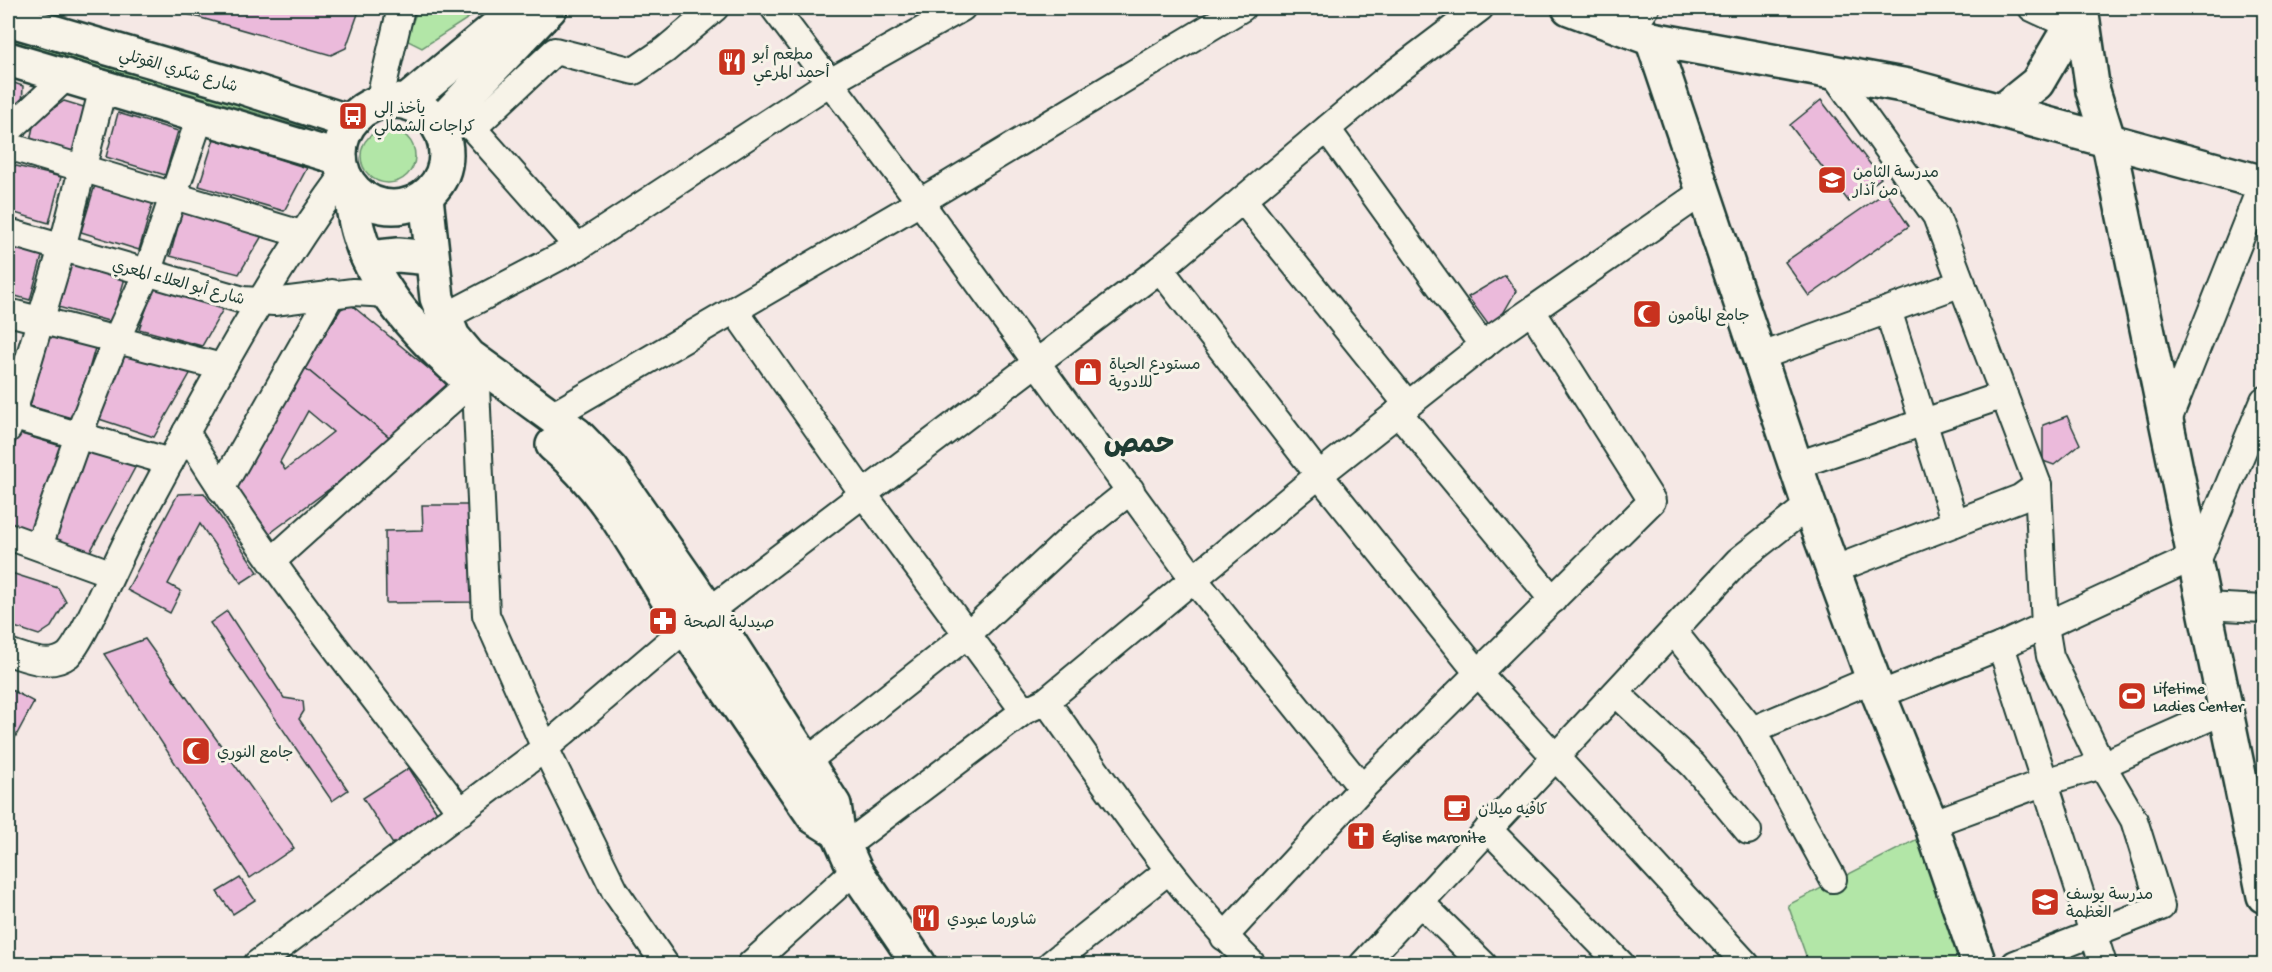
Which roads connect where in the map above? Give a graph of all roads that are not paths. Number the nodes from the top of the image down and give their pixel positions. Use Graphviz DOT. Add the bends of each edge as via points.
graph roads {
  1 [pos="401,8"];
  2 [pos="519,8"];
  3 [pos="550,8"];
  4 [pos="715,8"];
  5 [pos="774,8"];
  6 [pos="962,8"];
  7 [pos="1242,8"];
  8 [pos="1480,8"];
  9 [pos="1569,8"];
  10 [pos="2032,8"];
  11 [pos="2103,8"];
  12 [pos="2078,14"];
  13 [pos="8,19"];
  14 [pos="1642,26"];
  15 [pos="8,59"];
  16 [pos="1834,74"];
  17 [pos="66,77"];
  18 [pos="831,82"];
  19 [pos="103,88"];
  20 [pos="393,102"];
  21 [pos="2002,111"];
  22 [pos="200,117"];
  23 [pos="455,120"];
  24 [pos="350,122"];
  25 [pos="1327,129"];
  26 [pos="8,131"];
  27 [pos="2108,140"];
  28 [pos="8,146"];
  29 [pos="82,168"];
  30 [pos="346,174"];
  31 [pos="2264,181"];
  32 [pos="1704,192"];
  33 [pos="174,195"];
  34 [pos="426,196"];
  35 [pos="1243,200"];
  36 [pos="920,202"];
  37 [pos="8,232"];
  38 [pos="301,234"];
  39 [pos="578,247"];
  40 [pos="62,248"];
  41 [pos="368,258"];
  42 [pos="431,258"];
  43 [pos="1160,269"];
  44 [pos="147,273"];
  45 [pos="1962,284"];
  46 [pos="332,293"];
  47 [pos="389,294"];
  48 [pos="260,302"];
  49 [pos="1532,310"];
  50 [pos="1888,310"];
  51 [pos="735,311"];
  52 [pos="8,312"];
  53 [pos="443,318"];
  54 [pos="39,320"];
  55 [pos="116,340"];
  56 [pos="1482,346"];
  57 [pos="1759,357"];
  58 [pos="1036,362"];
  59 [pos="222,367"];
  60 [pos="473,384"];
  61 [pos="2004,395"];
  62 [pos="2265,400"];
  63 [pos="1403,409"];
  64 [pos="552,416"];
  65 [pos="9,420"];
  66 [pos="1923,423"];
  67 [pos="2167,423"];
  68 [pos="186,432"];
  69 [pos="79,434"];
  70 [pos="170,462"];
  71 [pos="1797,465"];
  72 [pos="1319,475"];
  73 [pos="2038,485"];
  74 [pos="221,489"];
  75 [pos="1131,490"];
  76 [pos="862,492"];
  77 [pos="1809,505"];
  78 [pos="1955,523"];
  79 [pos="8,536"];
  80 [pos="39,546"];
  81 [pos="2195,560"];
  82 [pos="272,561"];
  83 [pos="1833,570"];
  84 [pos="110,573"];
  85 [pos="1193,578"];
  86 [pos="1553,600"];
  87 [pos="2205,606"];
  88 [pos="2265,609"];
  89 [pos="697,619"];
  90 [pos="2045,626"];
  91 [pos="1673,631"];
  92 [pos="968,634"];
  93 [pos="2001,646"];
  94 [pos="8,652"];
  95 [pos="1479,674"];
  96 [pos="1876,687"];
  97 [pos="1616,693"];
  98 [pos="1035,706"];
  99 [pos="2226,710"];
  100 [pos="1752,730"];
  101 [pos="546,748"];
  102 [pos="1556,756"];
  103 [pos="806,762"];
  104 [pos="2102,765"];
  105 [pos="2045,782"];
  106 [pos="1362,788"];
  107 [pos="2254,800"];
  108 [pos="461,812"];
  109 [pos="1931,824"];
  110 [pos="1488,829"];
  111 [pos="1748,831"];
  112 [pos="846,850"];
  113 [pos="1169,870"];
  114 [pos="1833,879"];
  115 [pos="2265,896"];
  116 [pos="1420,903"];
  117 [pos="2094,935"];
  118 [pos="1224,937"];
  119 [pos="1064,961"];
  120 [pos="257,964"];
  121 [pos="665,964"];
  122 [pos="751,964"];
  123 [pos="919,964"];
  124 [pos="1252,964"];
  125 [pos="1363,964"];
  126 [pos="1483,964"];
  127 [pos="1621,964"];
  128 [pos="1746,964"];
  129 [pos="1979,964"];
  130 [pos="2015,964"];
  131 [pos="2103,964"];
  1 -- 20 [label="street"];
  2 -- 20 [label="main road"];
  3 -- 23 [label="main road"];
  4 -- 23 [label="street" via="634,71 555,51"];
  5 -- 18 [label="street"];
  6 -- 18 [label="street"];
  7 -- 36 [label="street"];
  8 -- 25 [label="street"];
  9 -- 14 [label="main road"];
  10 -- 12 [label="street"];
  11 -- 27 [label="main road" via="2116,96"];
  12 -- 21 [label="main road" via="2037,83"];
  12 -- 27 [label="main road" via="2093,91"];
  13 -- 24 [label="main road, شارع شكري القوتلي"];
  14 -- 16 [label="main road"];
  14 -- 32 [label="main road"];
  15 -- 17 [label="main road"];
  16 -- 21 [label="main road" via="1908,86"];
  16 -- 45 [label="street" via="1936,216"];
  17 -- 19 [label="main road"];
  17 -- 26 [label="street"];
  18 -- 36 [label="street"];
  18 -- 39 [label="street"];
  19 -- 22 [label="main road"];
  19 -- 29 [label="street"];
  20 -- 23 [label="main road"];
  20 -- 24 [label="main road" via="363,110"];
  21 -- 27 [label="main road"];
  22 -- 30 [label="main road"];
  22 -- 33 [label="street"];
  23 -- 34 [label="main road" via="444,137 446,163 439,182"];
  23 -- 39 [label="street"];
  24 -- 30 [label="main road" via="342,139"];
  25 -- 35 [label="street"];
  25 -- 56 [label="street"];
  27 -- 31 [label="main road"];
  27 -- 67 [label="main road"];
  28 -- 29 [label="street"];
  29 -- 33 [label="street"];
  29 -- 40 [label="street"];
  30 -- 34 [label="main road" via="368,201 387,207 408,205"];
  30 -- 38 [label="street"];
  30 -- 41 [label="main road" via="352,210"];
  31 -- 67 [label="street"];
  32 -- 49 [label="street"];
  32 -- 57 [label="main road"];
  33 -- 38 [label="street"];
  33 -- 44 [label="street"];
  34 -- 42 [label="main road"];
  35 -- 43 [label="street"];
  35 -- 63 [label="street"];
  36 -- 51 [label="street"];
  36 -- 58 [label="street"];
  37 -- 40 [label="street, شارع أبو العلاء المعري"];
  38 -- 48 [label="street"];
  39 -- 53 [label="street"];
  40 -- 44 [label="street, شارع أبو العلاء المعري"];
  40 -- 54 [label="street"];
  41 -- 42 [label="main road"];
  41 -- 47 [label="main road"];
  42 -- 53 [label="main road"];
  43 -- 58 [label="street"];
  43 -- 72 [label="street"];
  44 -- 48 [label="street, شارع أبو العلاء المعري" via="228,297"];
  44 -- 55 [label="street"];
  45 -- 50 [label="street"];
  45 -- 61 [label="street"];
  46 -- 47 [label="street, شارع أبو العلاء المعري"];
  46 -- 48 [label="street, شارع أبو العلاء المعري"];
  46 -- 74 [label="street"];
  47 -- 60 [label="main road" via="427,341"];
  48 -- 59 [label="street"];
  49 -- 56 [label="street"];
  49 -- 86 [label="street" via="1652,501"];
  50 -- 57 [label="street"];
  50 -- 66 [label="street"];
  51 -- 64 [label="street"];
  51 -- 76 [label="street"];
  52 -- 54 [label="street"];
  53 -- 64 [label="main road" via="469,356"];
  54 -- 55 [label="street"];
  54 -- 65 [label="street"];
  55 -- 59 [label="street"];
  55 -- 69 [label="street"];
  56 -- 63 [label="street"];
  57 -- 71 [label="main road"];
  58 -- 75 [label="street"];
  58 -- 76 [label="street"];
  59 -- 68 [label="street"];
  60 -- 82 [label="street"];
  60 -- 89 [label="main road" via="578,467"];
  60 -- 101 [label="street" via="486,615"];
  61 -- 66 [label="street"];
  61 -- 73 [label="street"];
  62 -- 81 [label="street"];
  63 -- 72 [label="street"];
  63 -- 86 [label="street"];
  64 -- 89 [label="main road" via="611,470"];
  65 -- 69 [label="street"];
  66 -- 71 [label="street"];
  66 -- 78 [label="street"];
  67 -- 81 [label="main road"];
  68 -- 70 [label="street"];
  68 -- 74 [label="street"];
  69 -- 70 [label="street"];
  69 -- 80 [label="street"];
  70 -- 84 [label="street"];
  71 -- 77 [label="main road"];
  72 -- 85 [label="street"];
  72 -- 95 [label="street"];
  73 -- 78 [label="street" via="2020,498"];
  73 -- 90 [label="street"];
  74 -- 82 [label="street"];
  75 -- 85 [label="street"];
  75 -- 92 [label="street" via="1072,537"];
  76 -- 89 [label="street"];
  76 -- 92 [label="street"];
  77 -- 83 [label="main road"];
  77 -- 91 [label="street" via="1738,561"];
  78 -- 83 [label="street"];
  79 -- 80 [label="street"];
  80 -- 84 [label="street"];
  81 -- 87 [label="main road"];
  81 -- 90 [label="street"];
  82 -- 108 [label="street"];
  83 -- 96 [label="main road"];
  84 -- 94 [label="street" via="69,654 57,662 46,662"];
  85 -- 98 [label="street"];
  85 -- 106 [label="street"];
  86 -- 95 [label="street"];
  87 -- 88 [label="street"];
  87 -- 99 [label="main road"];
  89 -- 101 [label="street"];
  89 -- 103 [label="main road"];
  89 -- 112 [label="main road" via="814,817"];
  90 -- 93 [label="street"];
  90 -- 104 [label="street" via="2050,656"];
  91 -- 97 [label="street"];
  91 -- 100 [label="street"];
  92 -- 98 [label="street"];
  92 -- 103 [label="street"];
  93 -- 96 [label="street"];
  93 -- 105 [label="street"];
  95 -- 102 [label="street"];
  95 -- 106 [label="street"];
  96 -- 100 [label="street"];
  96 -- 109 [label="main road"];
  97 -- 102 [label="street"];
  97 -- 111 [label="street" via="1693,765"];
  98 -- 112 [label="street"];
  98 -- 113 [label="street"];
  99 -- 104 [label="street"];
  99 -- 107 [label="main road"];
  100 -- 114 [label="street"];
  101 -- 108 [label="street"];
  101 -- 121 [label="street" via="615,891"];
  102 -- 110 [label="street"];
  102 -- 128 [label="street"];
  103 -- 112 [label="main road" via="834,805"];
  104 -- 105 [label="street"];
  104 -- 117 [label="street" via="2134,819 2161,907"];
  105 -- 109 [label="street"];
  105 -- 117 [label="street"];
  106 -- 118 [label="street"];
  107 -- 115 [label="main road"];
  108 -- 120 [label="street"];
  109 -- 129 [label="main road"];
  110 -- 116 [label="street"];
  110 -- 127 [label="street"];
  112 -- 122 [label="street"];
  112 -- 123 [label="main road"];
  113 -- 118 [label="street"];
  113 -- 119 [label="street"];
  116 -- 125 [label="street"];
  116 -- 126 [label="street"];
  117 -- 130 [label="street"];
  117 -- 131 [label="street"];
  118 -- 124 [label="street"];
}
